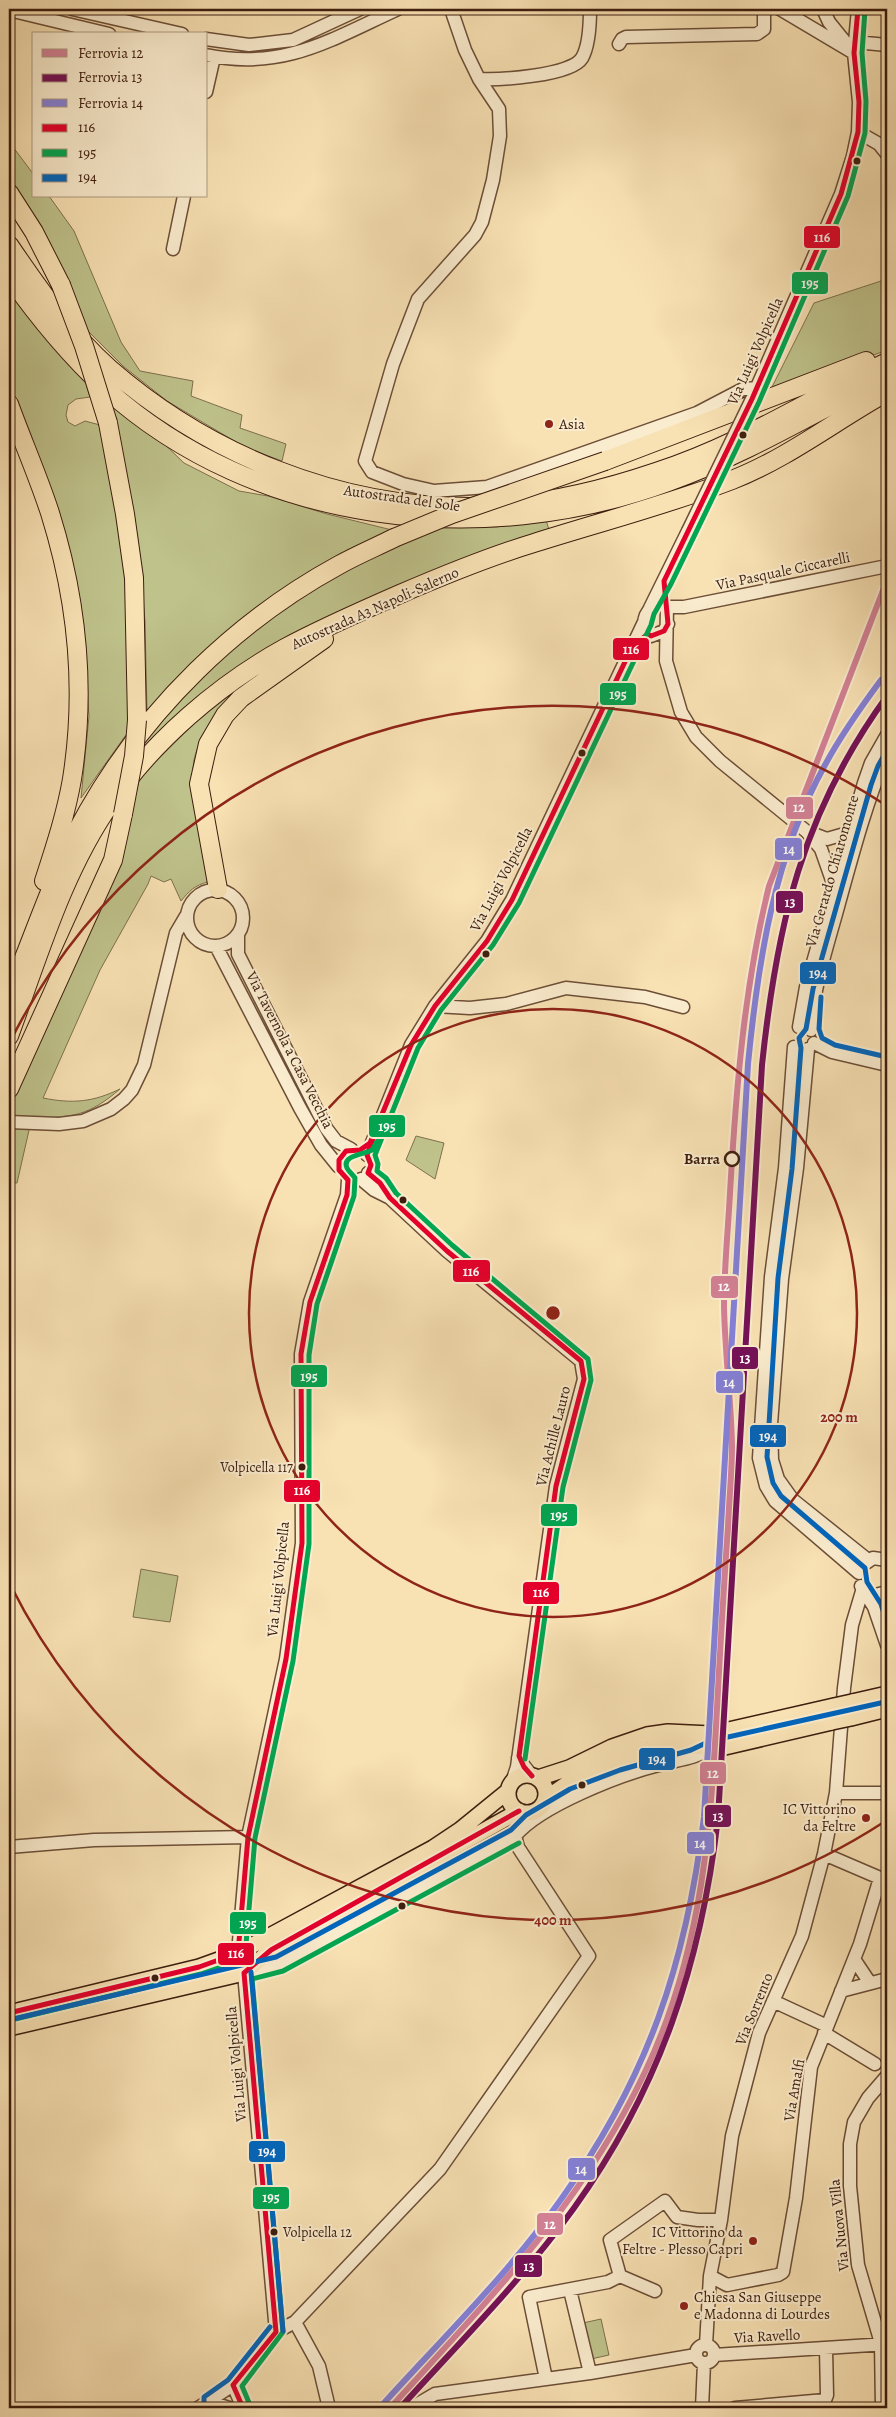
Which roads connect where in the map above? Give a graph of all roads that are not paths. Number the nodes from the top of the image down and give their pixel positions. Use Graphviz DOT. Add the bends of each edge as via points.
graph roads {
  1 [pos="72,9"];
  2 [pos="360,9"];
  3 [pos="398,9"];
  4 [pos="451,9"];
  5 [pos="590,9"];
  6 [pos="764,9"];
  7 [pos="780,9"];
  8 [pos="823,9"];
  9 [pos="858,9"];
  10 [pos="9,10"];
  11 [pos="101,32"];
  12 [pos="173,32"];
  13 [pos="208,40"];
  14 [pos="619,44"];
  15 [pos="887,45"];
  16 [pos="854,48"];
  17 [pos="210,56"];
  18 [pos="208,74"];
  19 [pos="478,79"];
  20 [pos="858,132"];
  21 [pos="887,154"];
  22 [pos="9,193"];
  23 [pos="184,198"];
  24 [pos="9,245"];
  25 [pos="172,249"];
  26 [pos="9,276"];
  27 [pos="887,353"];
  28 [pos="887,362"];
  29 [pos="887,376"];
  30 [pos="887,392"];
  31 [pos="755,394"];
  32 [pos="9,404"];
  33 [pos="574,531"];
  34 [pos="887,566"];
  35 [pos="664,580"];
  36 [pos="650,608"];
  37 [pos="667,614"];
  38 [pos="648,631"];
  39 [pos="666,662"];
  40 [pos="887,735"];
  41 [pos="887,753"];
  42 [pos="848,833"];
  43 [pos="817,839"];
  44 [pos="844,854"];
  45 [pos="834,886"];
  46 [pos="218,889"];
  47 [pos="186,916"];
  48 [pos="238,934"];
  49 [pos="195,938"];
  50 [pos="216,946"];
  51 [pos="172,947"];
  52 [pos="9,974"];
  53 [pos="9,995"];
  54 [pos="435,1006"];
  55 [pos="683,1007"];
  56 [pos="9,1036"];
  57 [pos="808,1037"];
  58 [pos="794,1047"];
  59 [pos="887,1066"];
  60 [pos="9,1089"];
  61 [pos="9,1122"];
  62 [pos="362,1149"];
  63 [pos="338,1166"];
  64 [pos="365,1176"];
  65 [pos="348,1180"];
  66 [pos="868,1560"];
  67 [pos="887,1560"];
  68 [pos="859,1573"];
  69 [pos="877,1595"];
  70 [pos="887,1645"];
  71 [pos="887,1694"];
  72 [pos="848,1695"];
  73 [pos="887,1709"];
  74 [pos="710,1741"];
  75 [pos="518,1758"];
  76 [pos="535,1777"];
  77 [pos="510,1786"];
  78 [pos="836,1793"];
  79 [pos="887,1793"];
  80 [pos="545,1800"];
  81 [pos="519,1811"];
  82 [pos="515,1836"];
  83 [pos="248,1837"];
  84 [pos="9,1847"];
  85 [pos="824,1854"];
  86 [pos="238,1953"];
  87 [pos="854,1959"];
  88 [pos="244,1973"];
  89 [pos="887,1979"];
  90 [pos="870,1983"];
  91 [pos="841,1991"];
  92 [pos="773,2001"];
  93 [pos="9,2013"];
  94 [pos="9,2028"];
  95 [pos="826,2030"];
  96 [pos="875,2064"];
  97 [pos="887,2076"];
  98 [pos="721,2220"];
  99 [pos="620,2276"];
  100 [pos="710,2276"];
  101 [pos="570,2290"];
  102 [pos="654,2291"];
  103 [pos="295,2322"];
  104 [pos="276,2332"];
  105 [pos="884,2343"];
  106 [pos="826,2349"];
  107 [pos="710,2350"];
  108 [pos="700,2359"];
  109 [pos="590,2373"];
  110 [pos="541,2380"];
  111 [pos="233,2385"];
  112 [pos="211,2405"];
  113 [pos="198,2408"];
  114 [pos="229,2408"];
  115 [pos="243,2408"];
  116 [pos="329,2408"];
  117 [pos="411,2408"];
  118 [pos="702,2408"];
  119 [pos="735,2408"];
  120 [pos="882,2408"];
  1 -- 12 [label="street"];
  2 -- 13 [label="street" via="293,40 249,45"];
  3 -- 17 [label="street" via="289,56 253,61"];
  4 -- 19 [label="street"];
  5 -- 19 [label="street" via="587,40 582,58 577,63 544,73"];
  6 -- 14 [label="street" via="764,29 757,34 626,37"];
  7 -- 16 [label="street"];
  8 -- 16 [label="street" via="829,22"];
  9 -- 16 [label="street, Via Luigi Volpicella"];
  10 -- 11 [label="street"];
  15 -- 16 [label="street"];
  16 -- 20 [label="street, Via Luigi Volpicella"];
  17 -- 18 [label="street"];
  19 -- 31 [label="street" via="499,109 500,136 482,222 475,235 418,299 414,308 368,446 365,461 372,472 434,491 487,487 697,413 743,389"];
  20 -- 21 [label="street" via="879,144"];
  20 -- 31 [label="street, Via Luigi Volpicella" via="841,194"];
  22 -- 60 [label="highway, bridge" via="34,232 61,285 108,423 134,578 137,720 124,814 112,860"];
  23 -- 25 [label="street"];
  24 -- 28 [label="highway, Autostrada del Sole" via="75,334 109,368 186,426 228,449 306,480 415,503 468,507 514,504 563,497 656,472 736,439"];
  26 -- 29 [label="highway, Autostrada del Sole" via="41,320 108,390 186,446 226,468 316,500 416,518 460,520 532,516 636,493 744,450"];
  27 -- 53 [label="highway, bridge" via="394,538 339,565 255,621 227,643 160,710 89,810 68,850"];
  30 -- 33 [label="highway, Autostrada A3 Napoli-Salerno" via="752,472 677,500"];
  31 -- 35 [label="street, Via Luigi Volpicella, bridge"];
  32 -- 52 [label="highway" via="62,554 71,598 78,683 72,779 63,821"];
  33 -- 46 [label="highway" via="340,630 303,652 241,698 225,715 208,744 199,784"];
  33 -- 56 [label="highway, Autostrada A3 Napoli-Salerno" via="452,572 354,614 283,649 200,708 141,766 110,804 90,838 70,877"];
  34 -- 37 [label="street, Via Pasquale Ciccarelli" via="684,607"];
  35 -- 36 [label="street, Via Luigi Volpicella"];
  35 -- 37 [label="street, Via Luigi Volpicella"];
  36 -- 37 [label="street" via="661,603"];
  36 -- 38 [label="street, Via Luigi Volpicella"];
  37 -- 38 [label="street, Via Pasquale Ciccarelli" via="664,631"];
  37 -- 39 [label="street, Via Luigi Volpicella"];
  38 -- 39 [label="street"];
  38 -- 54 [label="street, Via Luigi Volpicella" via="632,647 512,900 487,941"];
  39 -- 43 [label="street" via="681,712 696,737 720,761"];
  40 -- 42 [label="street, Via Gerardo Chiaromonte" via="871,763"];
  41 -- 44 [label="street, Via Gerardo Chiaromonte"];
  42 -- 43 [label="street"];
  42 -- 44 [label="street, Via Gerardo Chiaromonte"];
  43 -- 44 [label="street"];
  43 -- 45 [label="street"];
  44 -- 45 [label="street, Via Gerardo Chiaromonte"];
  44 -- 57 [label="street, Via Gerardo Chiaromonte"];
  45 -- 57 [label="street, Via Gerardo Chiaromonte" via="806,988"];
  46 -- 47 [label="street" via="198,895 188,907"];
  46 -- 48 [label="street" via="235,898 240,906 243,915"];
  47 -- 49 [label="street" via="187,926"];
  47 -- 51 [label="street"];
  48 -- 50 [label="street" via="232,941"];
  48 -- 62 [label="street, Via Tavernola a Casa Vecchia" via="238,954 313,1103 336,1140"];
  49 -- 50 [label="street" via="206,945"];
  49 -- 51 [label="street"];
  50 -- 63 [label="street, Via Tavernola a Casa Vecchia" via="300,1108 321,1145"];
  51 -- 61 [label="street" via="144,1065 132,1090 112,1109 83,1121 59,1124"];
  54 -- 55 [label="street" via="470,1008 506,1004 566,988 645,997"];
  54 -- 62 [label="street, Via Luigi Volpicella" via="411,1045"];
  57 -- 58 [label="street" via="799,1050"];
  57 -- 58 [label="street" via="791,1036"];
  57 -- 59 [label="street" via="832,1052"];
  57 -- 66 [label="street, Via Gerardo Chiaromonte" via="797,1168 782,1279 772,1460 778,1479 793,1500"];
  58 -- 68 [label="street" via="786,1168 771,1277 759,1458 775,1501"];
  62 -- 63 [label="street" via="342,1155"];
  62 -- 64 [label="street" via="371,1166"];
  63 -- 65 [label="street"];
  64 -- 65 [label="street"];
  64 -- 75 [label="street, Via Achille Lauro" via="374,1190 390,1198 447,1252 581,1361 584,1379 556,1486"];
  65 -- 83 [label="street, Via Luigi Volpicella" via="347,1195 310,1302 301,1354 302,1543 286,1660"];
  66 -- 67 [label="street" via="879,1557"];
  66 -- 68 [label="street"];
  68 -- 69 [label="street"];
  69 -- 70 [label="street"];
  69 -- 72 [label="street, Via Sorrento" via="852,1626"];
  71 -- 72 [label="main road"];
  72 -- 74 [label="main road, bridge" via="834,1706 727,1731"];
  72 -- 78 [label="street, Via Sorrento"];
  73 -- 74 [label="main road, bridge" via="725,1747"];
  74 -- 76 [label="main road" via="668,1732 647,1735 612,1747 569,1768"];
  74 -- 80 [label="main road" via="622,1758 566,1784"];
  74 -- 82 [label="street" via="700,1755 657,1765 567,1799 525,1824"];
  75 -- 76 [label="street"];
  75 -- 77 [label="street, Via Achille Lauro"];
  76 -- 77 [label="main road" via="523,1776"];
  76 -- 80 [label="main road" via="545,1788"];
  77 -- 81 [label="main road" via="510,1803"];
  77 -- 86 [label="main road" via="460,1830 432,1848"];
  78 -- 79 [label="street"];
  78 -- 85 [label="street, Via Sorrento"];
  80 -- 81 [label="main road" via="534,1812"];
  81 -- 88 [label="main road" via="271,1950"];
  82 -- 88 [label="street" via="279,1964"];
  82 -- 103 [label="street" via="518,1847 589,1956 440,2169"];
  83 -- 84 [label="street" via="94,1840"];
  83 -- 86 [label="street, Via Luigi Volpicella"];
  85 -- 87 [label="street, Via Amalfi" via="880,1878"];
  85 -- 92 [label="street, Via Sorrento" via="802,1936"];
  86 -- 93 [label="main road" via="199,1967"];
  87 -- 90 [label="street"];
  87 -- 91 [label="street, Via Amalfi"];
  88 -- 94 [label="main road"];
  88 -- 104 [label="street, Via Luigi Volpicella"];
  89 -- 90 [label="street"];
  90 -- 91 [label="street"];
  91 -- 95 [label="street, Via Amalfi"];
  92 -- 95 [label="street"];
  92 -- 98 [label="street, Via Sorrento" via="746,2076 732,2136"];
  95 -- 96 [label="street"];
  95 -- 100 [label="street, Via Amalfi" via="811,2066 796,2198 782,2272 727,2285"];
  97 -- 105 [label="street, Via Nuova Villa" via="868,2098 854,2122 850,2144 850,2186 858,2265"];
  98 -- 99 [label="street" via="677,2217 665,2201 610,2240"];
  98 -- 100 [label="street, Via Sorrento"];
  99 -- 101 [label="street" via="608,2282"];
  99 -- 102 [label="street"];
  100 -- 107 [label="street, Via Sorrento"];
  101 -- 109 [label="street"];
  101 -- 110 [label="street" via="529,2297"];
  103 -- 104 [label="street"];
  103 -- 116 [label="street" via="319,2366"];
  104 -- 111 [label="street"];
  105 -- 106 [label="street, Via Ravello"];
  105 -- 120 [label="street, Via Nuova Villa"];
  106 -- 107 [label="street, Via Ravello"];
  106 -- 119 [label="street" via="828,2395 825,2400"];
  107 -- 108 [label="street" via="698,2348"];
  108 -- 109 [label="street"];
  108 -- 118 [label="street"];
  109 -- 110 [label="street"];
  110 -- 117 [label="street" via="435,2394"];
  111 -- 112 [label="street"];
  111 -- 115 [label="street"];
  112 -- 113 [label="street"];
  112 -- 114 [label="street"];
}
